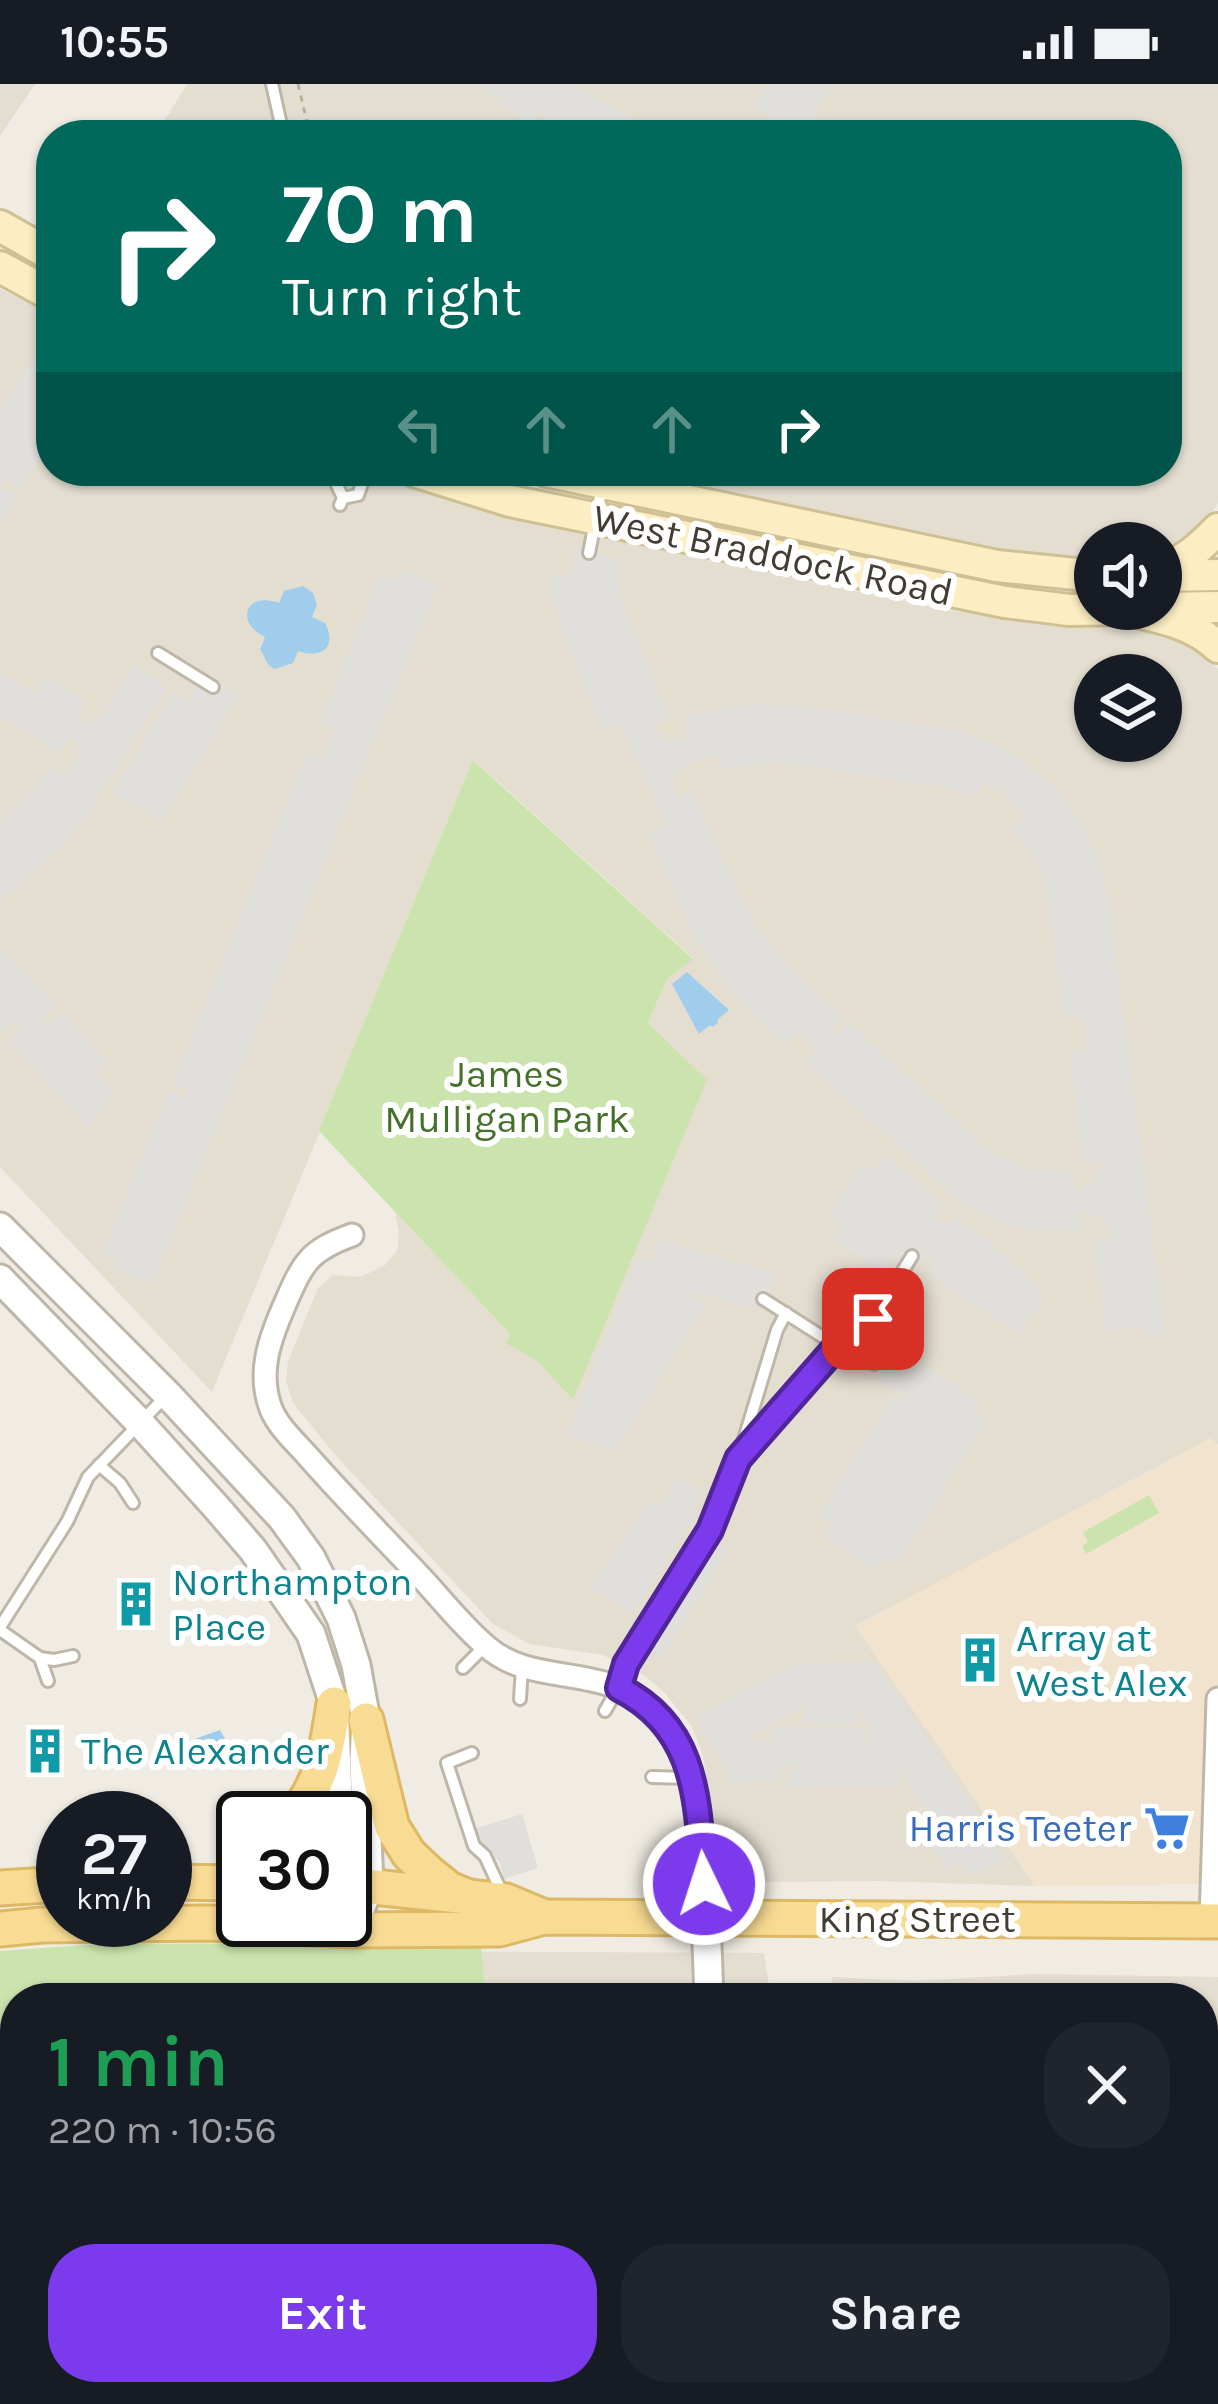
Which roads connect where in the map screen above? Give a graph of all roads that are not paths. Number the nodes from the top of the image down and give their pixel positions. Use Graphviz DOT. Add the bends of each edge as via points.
graph roads {
  1 [pos="272,84"];
  2 [pos="280,120"];
  3 [pos="0,226"];
  4 [pos="36,246"];
  5 [pos="0,267"];
  6 [pos="36,287"];
  7 [pos="337,486"];
  8 [pos="361,486"];
  9 [pos="462,486"];
  10 [pos="603,486"];
  11 [pos="613,486"];
  12 [pos="596,519"];
  13 [pos="1218,530"];
  14 [pos="589,554"];
  15 [pos="1182,559"];
  16 [pos="1182,573"];
  17 [pos="1074,574"];
  18 [pos="1218,575"];
  19 [pos="1218,607"];
  20 [pos="1182,608"];
  21 [pos="1074,610"];
  22 [pos="1182,624"];
  23 [pos="1218,646"];
  24 [pos="158,653"];
  25 [pos="213,687"];
  26 [pos="0,1226"];
  27 [pos="352,1235"];
  28 [pos="912,1256"];
  29 [pos="0,1280"];
  30 [pos="764,1299"];
  31 [pos="786,1313"];
  32 [pos="837,1346"];
  33 [pos="854,1351"];
  34 [pos="874,1364"];
  35 [pos="167,1394"];
  36 [pos="140,1424"];
  37 [pos="738,1459"];
  38 [pos="99,1465"];
  39 [pos="133,1503"];
  40 [pos="0,1629"];
  41 [pos="485,1646"];
  42 [pos="74,1656"];
  43 [pos="40,1658"];
  44 [pos="522,1667"];
  45 [pos="463,1668"];
  46 [pos="48,1681"];
  47 [pos="619,1688"];
  48 [pos="520,1699"];
  49 [pos="1218,1699"];
  50 [pos="334,1704"];
  51 [pos="604,1711"];
  52 [pos="366,1720"];
  53 [pos="472,1754"];
  54 [pos="652,1777"];
  55 [pos="690,1778"];
  56 [pos="312,1791"];
  57 [pos="338,1791"];
  58 [pos="362,1791"];
  59 [pos="36,1885"];
  60 [pos="0,1888"];
  61 [pos="471,1898"];
  62 [pos="372,1901"];
  63 [pos="506,1901"];
  64 [pos="372,1905"];
  65 [pos="544,1917"];
  66 [pos="706,1918"];
  67 [pos="1214,1921"];
  68 [pos="216,1922"];
  69 [pos="0,1929"];
  70 [pos="717,1983"];
  1 -- 2 [label="lane"];
  3 -- 4 [label="main road"];
  5 -- 6 [label="main road"];
  7 -- 8 [label="lane" via="342,501"];
  9 -- 12 [label="main road, West Braddock Road"];
  10 -- 12 [label="lane"];
  11 -- 17 [label="main road, West Braddock Road" via="997,566"];
  12 -- 14 [label="lane"];
  12 -- 21 [label="main road, West Braddock Road"];
  13 -- 15 [label="main road"];
  16 -- 18 [label="main road"];
  19 -- 20 [label="main road"];
  22 -- 23 [label="main road"];
  24 -- 25 [label="lane"];
  26 -- 35 [label="street"];
  27 -- 41 [label="street" via="304,1264 289,1296 264,1365 272,1413"];
  28 -- 33 [label="lane"];
  29 -- 36 [label="street"];
  30 -- 31 [label="lane"];
  31 -- 32 [label="lane"];
  31 -- 37 [label="lane"];
  32 -- 33 [label="lane"];
  32 -- 37 [label="lane"];
  33 -- 34 [label="lane"];
  35 -- 36 [label="lane"];
  35 -- 52 [label="street" via="311,1558 341,1618"];
  36 -- 38 [label="lane"];
  36 -- 50 [label="street" via="282,1591 311,1634"];
  37 -- 47 [label="lane" via="710,1530"];
  38 -- 39 [label="lane"];
  38 -- 40 [label="lane"];
  40 -- 43 [label="lane"];
  41 -- 44 [label="street"];
  41 -- 45 [label="lane"];
  42 -- 43 [label="lane"];
  43 -- 46 [label="lane"];
  44 -- 47 [label="street"];
  44 -- 48 [label="lane"];
  47 -- 51 [label="lane"];
  47 -- 55 [label="street" via="664,1720"];
  49 -- 67 [label="street"];
  50 -- 56 [label="main road"];
  50 -- 57 [label="street"];
  52 -- 58 [label="street"];
  52 -- 61 [label="main road" via="392,1828 428,1872"];
  53 -- 63 [label="lane" via="447,1763 474,1846"];
  54 -- 55 [label="lane"];
  55 -- 66 [label="street"];
  59 -- 60 [label="main road"];
  61 -- 62 [label="main road, King Street"];
  61 -- 63 [label="main road, King Street"];
  63 -- 65 [label="main road, King Street"];
  64 -- 65 [label="main road, King Street" via="500,1929"];
  65 -- 66 [label="main road, King Street"];
  66 -- 67 [label="main road, King Street"];
  66 -- 70 [label="street"];
  68 -- 69 [label="main road, King Street"];
}
